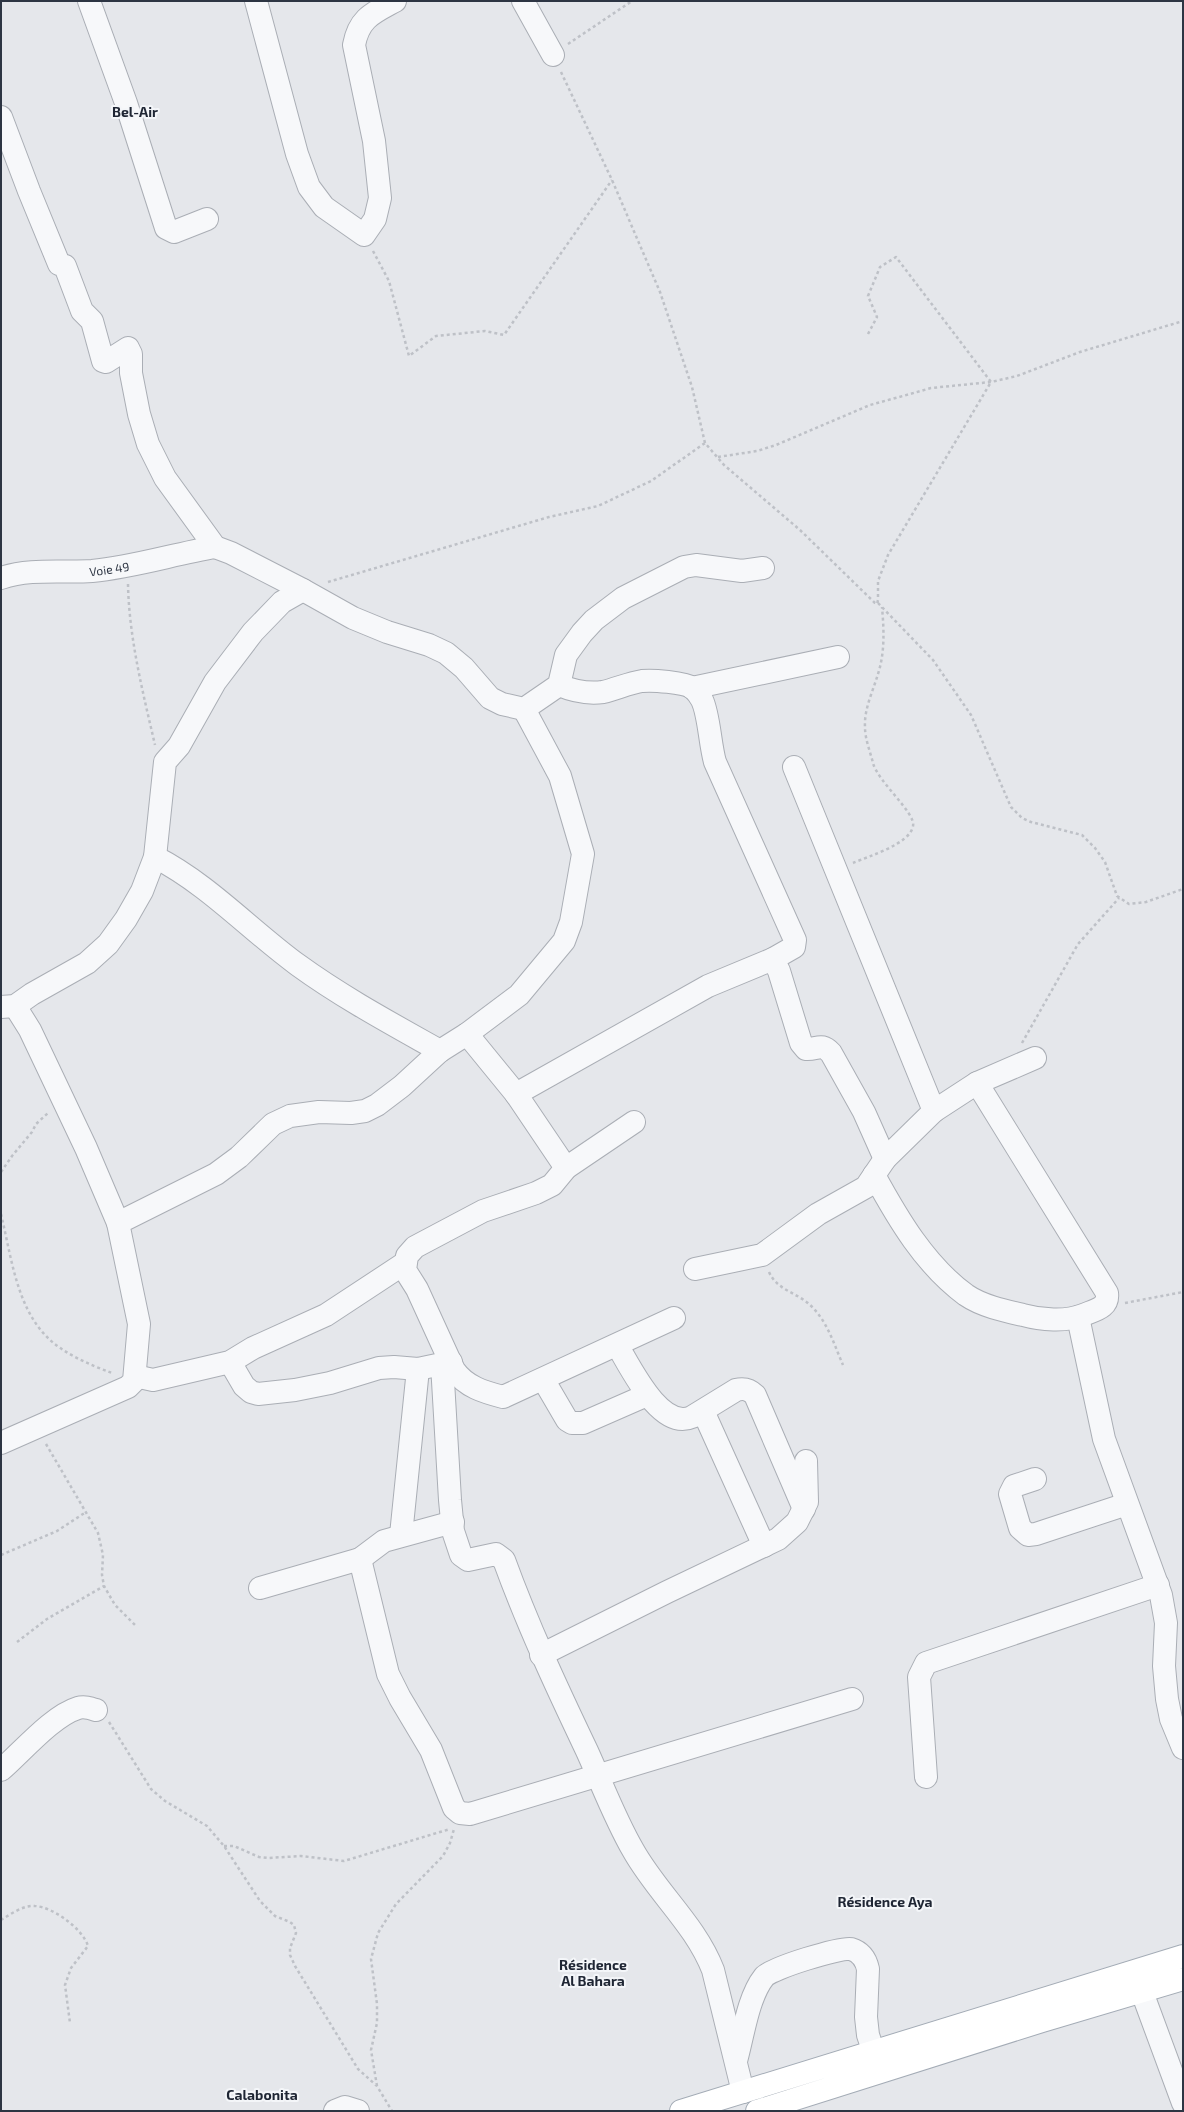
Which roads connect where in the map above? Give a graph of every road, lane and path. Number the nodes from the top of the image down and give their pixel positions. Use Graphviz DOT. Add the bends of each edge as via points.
graph roads {
  1 [pos="89,1"];
  2 [pos="256,1"];
  3 [pos="395,1"];
  4 [pos="524,1"];
  5 [pos="632,1"];
  6 [pos="553,55"];
  7 [pos="1,117"];
  8 [pos="612,180"];
  9 [pos="207,219"];
  10 [pos="364,235"];
  11 [pos="1183,321"];
  12 [pos="868,334"];
  13 [pos="991,382"];
  14 [pos="705,442"];
  15 [pos="717,457"];
  16 [pos="215,547"];
  17 [pos="128,566"];
  18 [pos="762,568"];
  19 [pos="1,578"];
  20 [pos="303,590"];
  21 [pos="878,603"];
  22 [pos="882,607"];
  23 [pos="838,657"];
  24 [pos="559,685"];
  25 [pos="692,688"];
  26 [pos="524,709"];
  27 [pos="165,762"];
  28 [pos="794,767"];
  29 [pos="155,858"];
  30 [pos="836,871"];
  31 [pos="1183,889"];
  32 [pos="1119,898"];
  33 [pos="773,959"];
  34 [pos="8,1007"];
  35 [pos="467,1034"];
  36 [pos="440,1051"];
  37 [pos="1035,1058"];
  38 [pos="1008,1070"];
  39 [pos="977,1083"];
  40 [pos="516,1094"];
  41 [pos="62,1100"];
  42 [pos="934,1111"];
  43 [pos="634,1122"];
  44 [pos="879,1167"];
  45 [pos="566,1168"];
  46 [pos="1,1172"];
  47 [pos="1,1214"];
  48 [pos="118,1223"];
  49 [pos="762,1255"];
  50 [pos="406,1263"];
  51 [pos="695,1269"];
  52 [pos="1183,1292"];
  53 [pos="1103,1307"];
  54 [pos="1078,1317"];
  55 [pos="674,1318"];
  56 [pos="617,1345"];
  57 [pos="230,1362"];
  58 [pos="447,1363"];
  59 [pos="843,1365"];
  60 [pos="418,1369"];
  61 [pos="135,1378"];
  62 [pos="543,1379"];
  63 [pos="647,1396"];
  64 [pos="702,1411"];
  65 [pos="35,1427"];
  66 [pos="1,1443"];
  67 [pos="806,1461"];
  68 [pos="1035,1479"];
  69 [pos="1127,1504"];
  70 [pos="804,1510"];
  71 [pos="86,1512"];
  72 [pos="453,1522"];
  73 [pos="400,1536"];
  74 [pos="764,1546"];
  75 [pos="1,1555"];
  76 [pos="360,1559"];
  77 [pos="1158,1585"];
  78 [pos="104,1586"];
  79 [pos="260,1588"];
  80 [pos="137,1627"];
  81 [pos="17,1642"];
  82 [pos="541,1655"];
  83 [pos="852,1699"];
  84 [pos="96,1710"];
  85 [pos="1183,1748"];
  86 [pos="1,1770"];
  87 [pos="597,1774"];
  88 [pos="926,1777"];
  89 [pos="224,1846"];
  90 [pos="1,1920"];
  91 [pos="1183,1956"];
  92 [pos="1183,1979"];
  93 [pos="1142,1992"];
  94 [pos="70,2023"];
  95 [pos="874,2053"];
  96 [pos="736,2062"];
  97 [pos="377,2086"];
  98 [pos="743,2092"];
  99 [pos="1183,2103"];
  100 [pos="787,2107"];
  101 [pos="335,2111"];
  102 [pos="358,2111"];
  103 [pos="392,2111"];
  104 [pos="681,2111"];
  105 [pos="757,2111"];
  1 -- 9 [label="street" via="126,103 166,228 174,232"];
  2 -- 10 [label="street" via="297,154 309,187 324,207"];
  3 -- 10 [label="street" via="363,21 354,45 374,142 380,198 375,219"];
  4 -- 6 [label="street"];
  5 -- 6 [label="path"];
  6 -- 8 [label="path"];
  7 -- 16 [label="street" via="28,191 59,264 65,266 82,311 92,321 103,361 106,362 128,348 132,354 132,373 139,414 148,444 165,478"];
  8 -- 10 [label="path" via="504,335 485,331 436,336 409,356 389,281"];
  8 -- 14 [label="path" via="660,292 692,387"];
  11 -- 13 [label="path" via="1080,352 1017,376"];
  12 -- 13 [label="path" via="877,317 868,296 880,267 896,257"];
  13 -- 15 [label="path" via="931,388 856,411 776,445 757,451"];
  13 -- 21 [label="path" via="888,555 878,581"];
  14 -- 15 [label="path"];
  14 -- 20 [label="path" via="651,481 598,506 548,517"];
  15 -- 21 [label="path" via="800,530 867,597"];
  16 -- 17 [label="street, Voie 49"];
  16 -- 20 [label="street"];
  17 -- 19 [label="street, Voie 49" via="92,571 35,572"];
  17 -- 27 [label="path" via="128,600 136,657 155,746"];
  18 -- 24 [label="street" via="742,571 696,565 684,567 623,598 594,620 582,633 566,655"];
  20 -- 26 [label="street" via="353,618 446,653 464,668 490,698 502,704"];
  20 -- 27 [label="street" via="282,602 253,632 215,682 179,746"];
  21 -- 22 [label="path"];
  22 -- 30 [label="path" via="884,643 865,717 865,728 874,767 886,786 912,816 913,826 911,833 902,840"];
  22 -- 32 [label="path" via="933,660 971,715 1011,807 1031,822 1082,835 1105,862"];
  23 -- 25 [label="street"];
  24 -- 25 [label="street" via="573,691 587,692 602,692 642,681 680,684"];
  24 -- 26 [label="street"];
  25 -- 33 [label="street" via="705,707 715,762 795,940 794,947"];
  26 -- 35 [label="street" via="560,776 583,854 571,922 564,940 518,995"];
  27 -- 29 [label="street"];
  28 -- 30 [label="street"];
  29 -- 34 [label="street" via="142,891 108,944 87,963"];
  29 -- 36 [label="street" via="184,874 297,965"];
  30 -- 42 [label="street"];
  31 -- 32 [label="path" via="1136,904 1128,904"];
  32 -- 38 [label="path" via="1078,944"];
  33 -- 40 [label="street" via="708,986"];
  33 -- 44 [label="street" via="801,1043 806,1049 819,1046 825,1047 831,1053 864,1112"];
  34 -- 41 [label="street" via="30,1030"];
  35 -- 36 [label="street"];
  35 -- 40 [label="street"];
  36 -- 48 [label="street" via="377,1105 364,1111 350,1113 319,1112 290,1116 273,1124 239,1157 216,1174"];
  37 -- 38 [label="street"];
  38 -- 39 [label="street"];
  39 -- 42 [label="street"];
  39 -- 53 [label="street" via="1107,1293"];
  40 -- 45 [label="street"];
  41 -- 46 [label="path" via="36,1124"];
  41 -- 48 [label="street"];
  42 -- 44 [label="street"];
  43 -- 45 [label="street"];
  44 -- 49 [label="street" via="866,1187 818,1214"];
  44 -- 54 [label="street" via="896,1214 920,1249 967,1296 1008,1312 1030,1317"];
  45 -- 50 [label="street" via="552,1185 483,1211 420,1243 411,1251"];
  47 -- 61 [label="path" via="17,1280 36,1324 47,1337 62,1348 99,1368"];
  48 -- 61 [label="street" via="139,1324"];
  49 -- 51 [label="street"];
  49 -- 59 [label="path" via="775,1284 804,1300 818,1314"];
  50 -- 57 [label="street" via="326,1315 253,1348"];
  50 -- 58 [label="street" via="405,1270 417,1289"];
  52 -- 53 [label="path"];
  53 -- 54 [label="street"];
  54 -- 69 [label="street" via="1104,1439"];
  55 -- 56 [label="street"];
  56 -- 62 [label="street"];
  56 -- 63 [label="street"];
  57 -- 60 [label="street" via="244,1386 250,1392 258,1394 330,1384 378,1368"];
  57 -- 61 [label="street" via="153,1380"];
  58 -- 60 [label="street"];
  58 -- 62 [label="street" via="461,1379 480,1391 503,1397"];
  58 -- 72 [label="street"];
  60 -- 73 [label="street"];
  61 -- 65 [label="street" via="128,1387"];
  62 -- 63 [label="street" via="567,1420 572,1423 583,1423"];
  63 -- 64 [label="street" via="666,1412 681,1419"];
  64 -- 70 [label="street" via="736,1390 747,1390 755,1395"];
  64 -- 74 [label="street"];
  65 -- 66 [label="street"];
  65 -- 71 [label="path"];
  67 -- 70 [label="street" via="808,1487"];
  68 -- 69 [label="street" via="1014,1486 1010,1494 1020,1528 1028,1534 1032,1535"];
  69 -- 77 [label="street"];
  70 -- 74 [label="street" via="788,1531"];
  71 -- 75 [label="path" via="57,1531"];
  71 -- 78 [label="path" via="100,1541"];
  72 -- 73 [label="street"];
  72 -- 82 [label="street" via="463,1557 468,1560 493,1554 504,1560"];
  73 -- 76 [label="street" via="379,1544"];
  74 -- 82 [label="street"];
  76 -- 79 [label="street"];
  76 -- 87 [label="street" via="388,1674 431,1750 456,1811 470,1814"];
  77 -- 85 [label="street" via="1166,1622 1166,1699"];
  77 -- 88 [label="street" via="926,1663 919,1677"];
  78 -- 80 [label="path" via="115,1605"];
  78 -- 81 [label="path" via="47,1619"];
  82 -- 87 [label="street"];
  83 -- 87 [label="street"];
  84 -- 86 [label="street" via="78,1708 65,1714"];
  84 -- 89 [label="path" via="115,1730 151,1789 165,1801 207,1826"];
  87 -- 96 [label="street" via="633,1850 660,1892 692,1929 707,1955"];
  89 -- 97 [label="path" via="260,1902 275,1916 294,1925 296,1933 290,1955 295,1966 358,2069"];
  89 -- 97 [label="path" via="234,1846 259,1857 301,1856 344,1861 454,1828 443,1856 396,1904 378,1933 371,1959 377,2023 371,2050"];
  90 -- 94 [label="path" via="23,1908 35,1906 53,1912 82,1933 88,1946 71,1968 65,1985"];
  91 -- 95 [label="main road"];
  92 -- 93 [label="main road"];
  93 -- 99 [label="street"];
  93 -- 100 [label="main road" via="1042,2021"];
  95 -- 96 [label="street" via="866,2026 867,1962 858,1952 845,1949 778,1968 765,1975 750,2008"];
  95 -- 98 [label="main road"];
  96 -- 98 [label="street"];
  97 -- 103 [label="path"];
  98 -- 104 [label="main road"];
  100 -- 105 [label="main road"];
  101 -- 102 [label="street" via="345,2107"];
}
